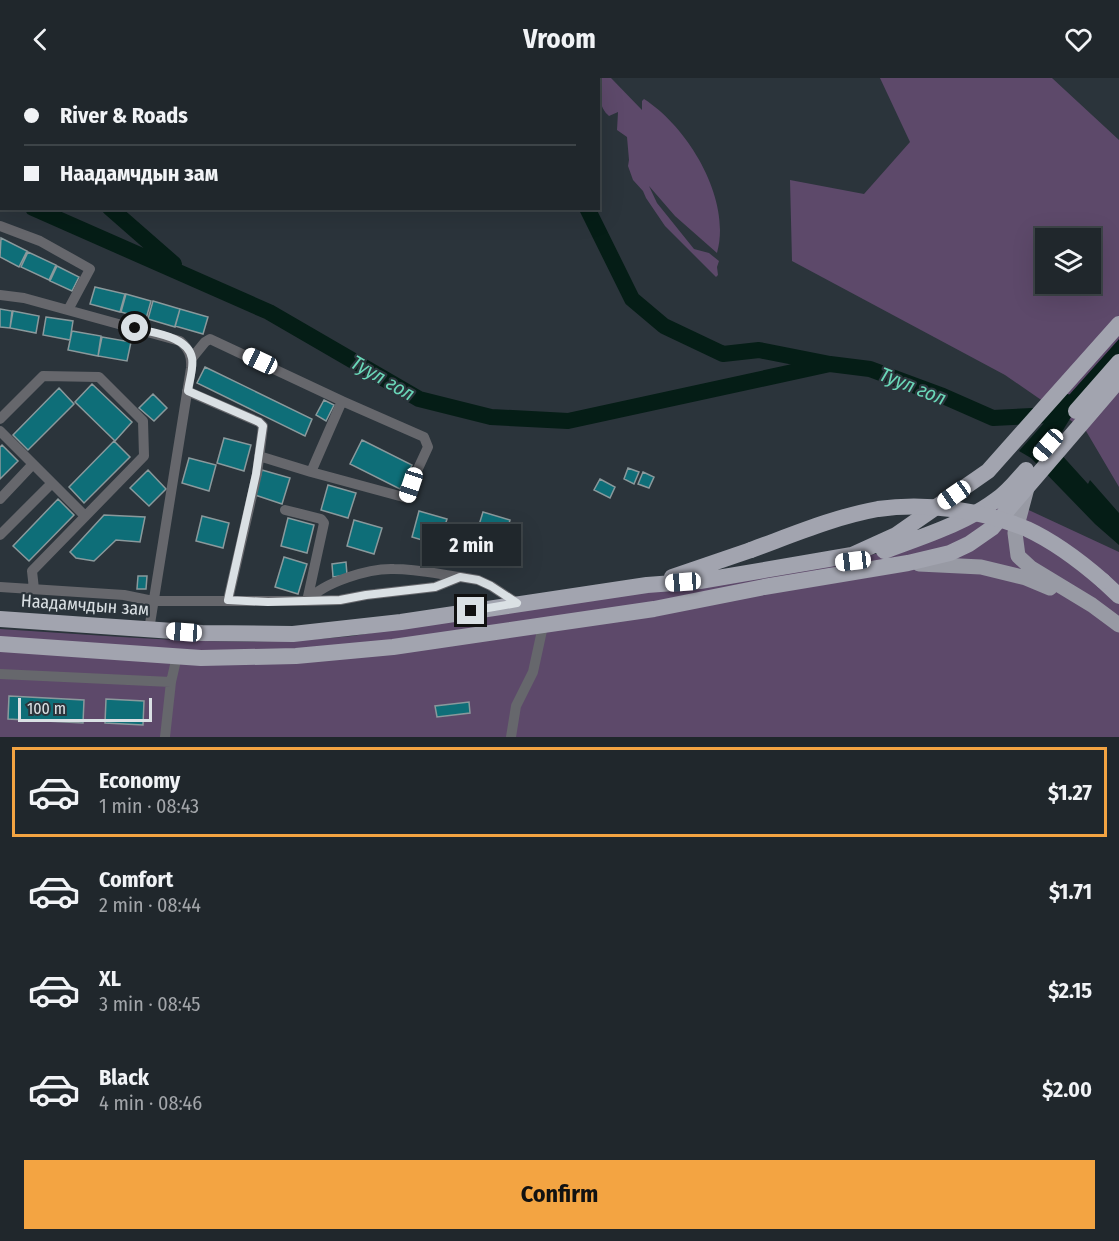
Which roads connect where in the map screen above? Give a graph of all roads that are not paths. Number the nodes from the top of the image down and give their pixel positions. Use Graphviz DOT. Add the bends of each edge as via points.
graph roads {
  1 [pos="0,226"];
  2 [pos="0,295"];
  3 [pos="68,310"];
  4 [pos="1119,324"];
  5 [pos="192,358"];
  6 [pos="1119,362"];
  7 [pos="1119,380"];
  8 [pos="188,391"];
  9 [pos="342,401"];
  10 [pos="0,419"];
  11 [pos="0,431"];
  12 [pos="259,456"];
  13 [pos="33,464"];
  14 [pos="311,472"];
  15 [pos="1023,481"];
  16 [pos="52,483"];
  17 [pos="0,499"];
  18 [pos="285,510"];
  19 [pos="85,516"];
  20 [pos="0,535"];
  21 [pos="908,563"];
  22 [pos="761,572"];
  23 [pos="460,577"];
  24 [pos="647,585"];
  25 [pos="0,587"];
  26 [pos="34,589"];
  27 [pos="1119,596"];
  28 [pos="1081,599"];
  29 [pos="228,600"];
  30 [pos="153,601"];
  31 [pos="307,601"];
  32 [pos="517,603"];
  33 [pos="0,619"];
  34 [pos="1119,625"];
  35 [pos="543,626"];
  36 [pos="149,630"];
  37 [pos="0,644"];
  38 [pos="177,656"];
  39 [pos="0,674"];
  40 [pos="171,682"];
  41 [pos="165,737"];
  42 [pos="511,737"];
  1 -- 3 [label="street" via="40,241 90,268"];
  2 -- 3 [label="street"];
  3 -- 5 [label="street" via="180,341"];
  4 -- 22 [label="highway, Наадамчдын зам" via="997,463 920,519 852,555"];
  5 -- 8 [label="street"];
  5 -- 9 [label="street" via="210,339"];
  6 -- 15 [label="highway"];
  7 -- 15 [label="highway"];
  8 -- 12 [label="street" via="259,422 263,426"];
  8 -- 30 [label="street"];
  9 -- 14 [label="street"];
  9 -- 14 [label="street" via="427,441 407,498"];
  10 -- 19 [label="street" via="43,376 99,378 143,421 144,456"];
  11 -- 13 [label="street"];
  12 -- 14 [label="street"];
  12 -- 29 [label="street"];
  13 -- 16 [label="street"];
  13 -- 17 [label="street"];
  15 -- 21 [label="highway" via="992,528 950,553"];
  15 -- 22 [label="highway" via="954,523 871,556"];
  15 -- 28 [label="main road" via="1015,533 1018,556"];
  16 -- 19 [label="street"];
  16 -- 20 [label="street"];
  18 -- 31 [label="street" via="324,523"];
  19 -- 26 [label="street" via="32,571"];
  21 -- 28 [label="main road" via="1006,572"];
  21 -- 35 [label="highway"];
  22 -- 24 [label="highway, Наадамчдын зам"];
  23 -- 31 [label="street" via="435,587"];
  23 -- 31 [label="street" via="391,569 350,577 321,588"];
  23 -- 32 [label="street" via="478,580"];
  24 -- 27 [label="highway, bridge" via="821,523 903,507 947,509 1026,529 1065,551"];
  24 -- 32 [label="highway, Наадамчдын зам"];
  25 -- 26 [label="street"];
  26 -- 30 [label="street" via="124,595"];
  28 -- 34 [label="main road"];
  29 -- 30 [label="street"];
  29 -- 31 [label="street"];
  30 -- 36 [label="street"];
  32 -- 36 [label="highway, Наадамчдын зам" via="292,634"];
  33 -- 36 [label="highway, Наадамчдын зам"];
  35 -- 38 [label="highway" via="296,656"];
  35 -- 42 [label="street" via="533,672 516,706"];
  37 -- 38 [label="highway"];
  38 -- 40 [label="street"];
  39 -- 40 [label="street"];
  40 -- 41 [label="street"];
}
